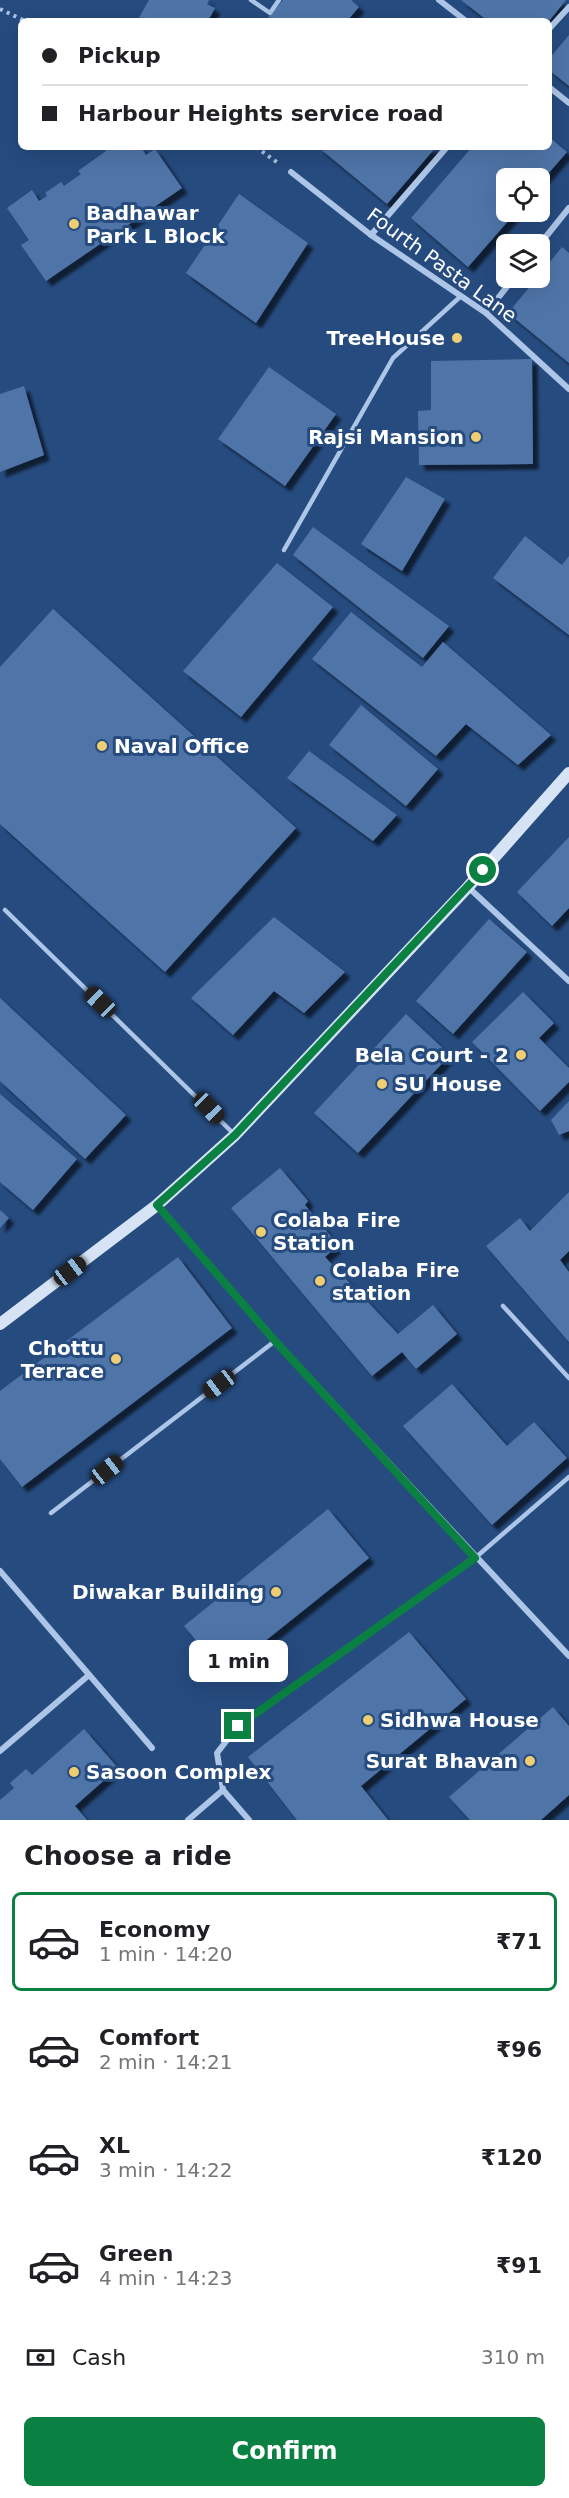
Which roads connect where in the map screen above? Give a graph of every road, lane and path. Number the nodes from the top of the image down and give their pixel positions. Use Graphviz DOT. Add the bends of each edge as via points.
graph roads {
  1 [pos="251,0"];
  2 [pos="279,0"];
  3 [pos="439,0"];
  4 [pos="569,7"];
  5 [pos="0,9"];
  6 [pos="20,18"];
  7 [pos="462,18"];
  8 [pos="552,26"];
  9 [pos="552,89"];
  10 [pos="569,103"];
  11 [pos="260,150"];
  12 [pos="444,150"];
  13 [pos="291,172"];
  14 [pos="569,208"];
  15 [pos="548,234"];
  16 [pos="371,235"];
  17 [pos="506,288"];
  18 [pos="461,296"];
  19 [pos="486,313"];
  20 [pos="569,388"];
  21 [pos="284,550"];
  22 [pos="569,773"];
  23 [pos="468,887"];
  24 [pos="5,910"];
  25 [pos="569,981"];
  26 [pos="235,1135"];
  27 [pos="157,1205"];
  28 [pos="503,1306"];
  29 [pos="0,1324"];
  30 [pos="275,1341"];
  31 [pos="569,1378"];
  32 [pos="569,1477"];
  33 [pos="51,1513"];
  34 [pos="475,1558"];
  35 [pos="0,1571"];
  36 [pos="569,1656"];
  37 [pos="89,1675"];
  38 [pos="152,1748"];
  39 [pos="0,1751"];
  40 [pos="223,1790"];
  41 [pos="188,1820"];
  42 [pos="249,1820"];
  1 -- 2 [label="lane" via="270,13"];
  3 -- 7 [label="street"];
  4 -- 8 [label="street"];
  5 -- 6 [label="path"];
  9 -- 10 [label="street"];
  11 -- 13 [label="path"];
  12 -- 16 [label="street"];
  13 -- 16 [label="street, Fourth Pasta Lane"];
  14 -- 15 [label="street"];
  16 -- 18 [label="street, Fourth Pasta Lane"];
  17 -- 19 [label="street"];
  18 -- 19 [label="street, Fourth Pasta Lane"];
  18 -- 21 [label="lane" via="393,358"];
  19 -- 20 [label="street, Fourth Pasta Lane"];
  22 -- 23 [label="main road"];
  23 -- 25 [label="street"];
  23 -- 26 [label="main road"];
  24 -- 26 [label="lane"];
  26 -- 27 [label="main road"];
  27 -- 29 [label="main road"];
  27 -- 30 [label="street"];
  28 -- 31 [label="lane"];
  30 -- 33 [label="lane"];
  30 -- 34 [label="street"];
  32 -- 34 [label="lane"];
  34 -- 36 [label="street"];
  34 -- 40 [label="street" via="238,1726 217,1753"];
  35 -- 37 [label="street"];
  37 -- 38 [label="street"];
  37 -- 39 [label="street"];
  40 -- 41 [label="street"];
  40 -- 42 [label="street"];
}
